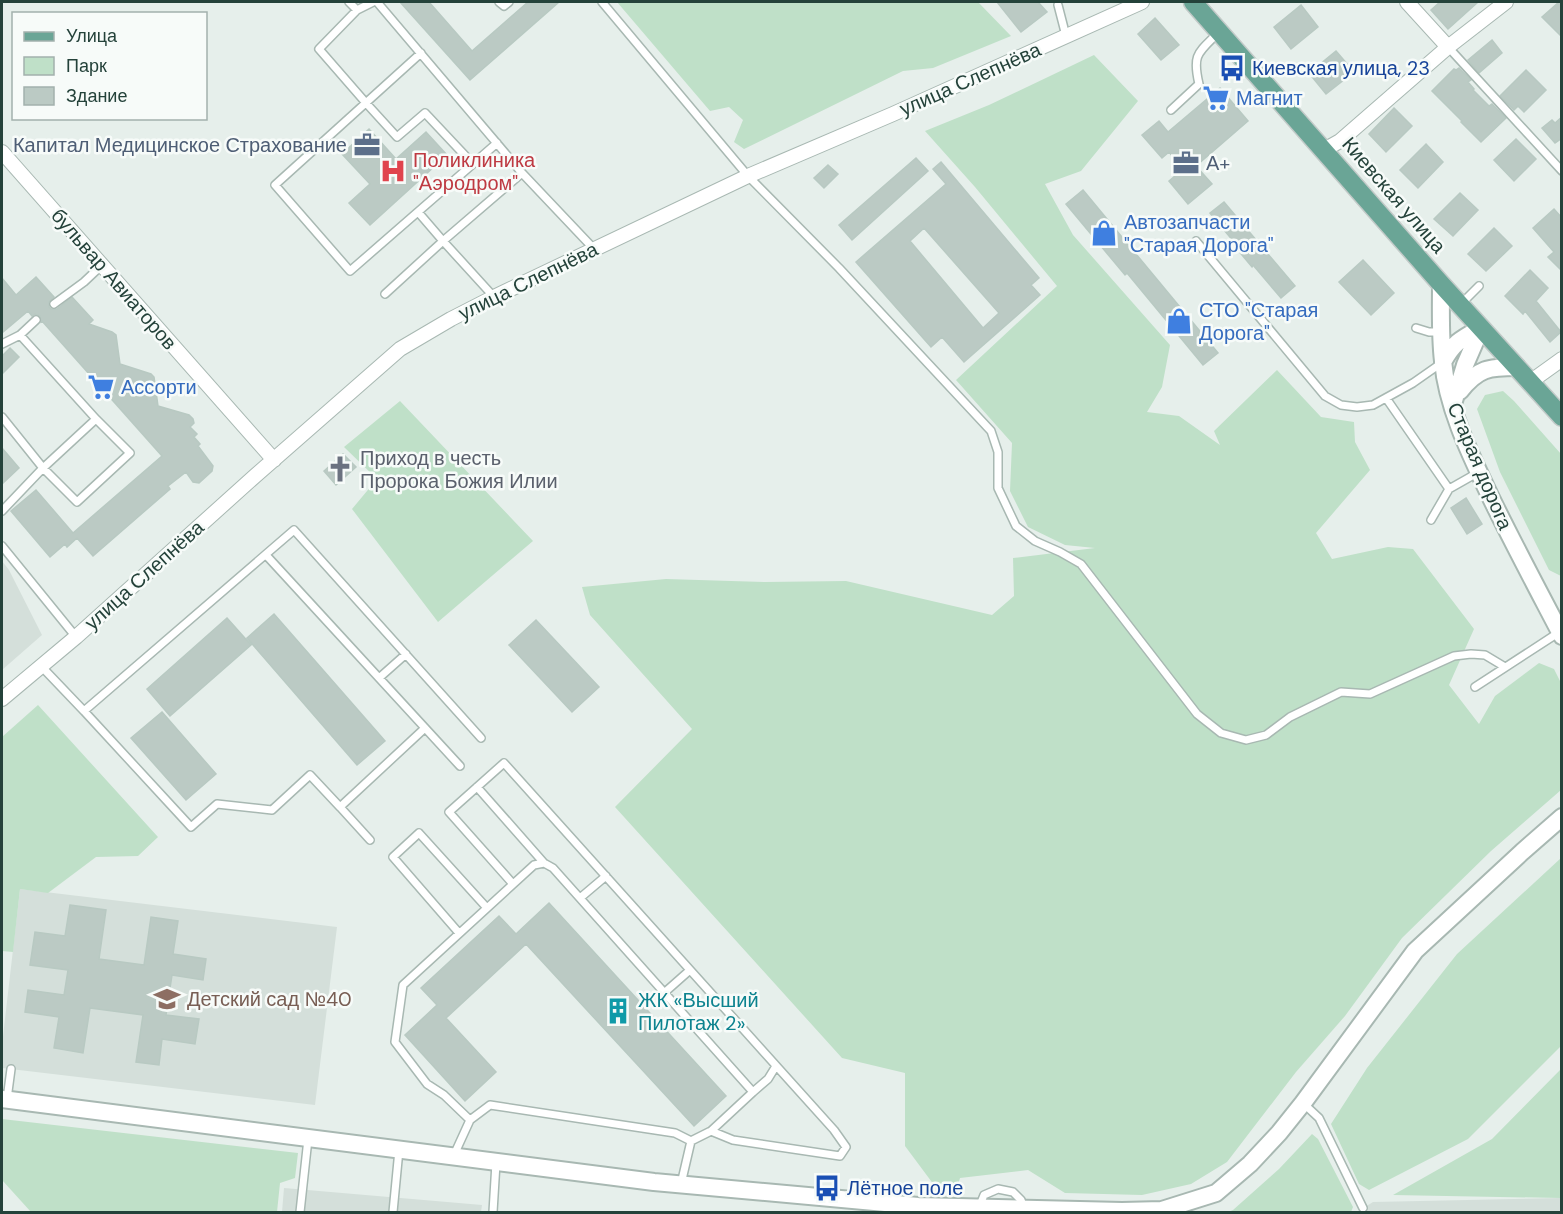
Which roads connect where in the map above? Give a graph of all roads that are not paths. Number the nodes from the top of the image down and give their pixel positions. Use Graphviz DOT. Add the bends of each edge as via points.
graph roads {
  1 [pos="350,2"];
  2 [pos="375,2"];
  3 [pos="499,2"];
  4 [pos="509,2"];
  5 [pos="602,2"];
  6 [pos="1138,2"];
  7 [pos="1193,2"];
  8 [pos="1407,2"];
  9 [pos="1506,2"];
  10 [pos="1059,3"];
  11 [pos="357,10"];
  12 [pos="1219,32"];
  13 [pos="1066,36"];
  14 [pos="1448,47"];
  15 [pos="421,53"];
  16 [pos="366,103"];
  17 [pos="1171,110"];
  18 [pos="497,143"];
  19 [pos="1324,150"];
  20 [pos="2,152"];
  21 [pos="473,164"];
  22 [pos="1562,171"];
  23 [pos="522,172"];
  24 [pos="748,176"];
  25 [pos="417,212"];
  26 [pos="443,241"];
  27 [pos="1196,241"];
  28 [pos="594,249"];
  29 [pos="102,266"];
  30 [pos="1441,284"];
  31 [pos="1479,286"];
  32 [pos="385,294"];
  33 [pos="494,297"];
  34 [pos="54,304"];
  35 [pos="1460,305"];
  36 [pos="36,320"];
  37 [pos="1416,328"];
  38 [pos="1481,328"];
  39 [pos="1442,332"];
  40 [pos="20,335"];
  41 [pos="2,344"];
  42 [pos="1562,359"];
  43 [pos="1443,362"];
  44 [pos="1517,367"];
  45 [pos="1530,382"];
  46 [pos="1386,398"];
  47 [pos="1452,405"];
  48 [pos="2,417"];
  49 [pos="1562,417"];
  50 [pos="96,419"];
  51 [pos="274,460"];
  52 [pos="43,468"];
  53 [pos="1479,472"];
  54 [pos="1449,489"];
  55 [pos="2,511"];
  56 [pos="1431,520"];
  57 [pos="2,546"];
  58 [pos="266,555"];
  59 [pos="1561,634"];
  60 [pos="76,637"];
  61 [pos="406,654"];
  62 [pos="41,666"];
  63 [pos="1505,667"];
  64 [pos="379,678"];
  65 [pos="1475,687"];
  66 [pos="2,699"];
  67 [pos="84,711"];
  68 [pos="425,728"];
  69 [pos="481,738"];
  70 [pos="460,766"];
  71 [pos="477,787"];
  72 [pos="340,807"];
  73 [pos="1562,817"];
  74 [pos="370,840"];
  75 [pos="544,863"];
  76 [pos="606,876"];
  77 [pos="513,884"];
  78 [pos="580,898"];
  79 [pos="487,908"];
  80 [pos="459,933"];
  81 [pos="690,970"];
  82 [pos="664,993"];
  83 [pos="776,1066"];
  84 [pos="11,1069"];
  85 [pos="753,1092"];
  86 [pos="4,1099"];
  87 [pos="1303,1103"];
  88 [pos="470,1120"];
  89 [pos="711,1131"];
  90 [pos="308,1139"];
  91 [pos="691,1141"];
  92 [pos="399,1150"];
  93 [pos="453,1157"];
  94 [pos="496,1162"];
  95 [pos="681,1185"];
  96 [pos="1363,1208"];
  97 [pos="916,1209"];
  98 [pos="1162,1211"];
  99 [pos="300,1212"];
  100 [pos="393,1212"];
  101 [pos="493,1212"];
  1 -- 11 [label="lane"];
  2 -- 11 [label="lane"];
  2 -- 15 [label="lane"];
  3 -- 4 [label="lane" via="504,6"];
  5 -- 24 [label="lane"];
  6 -- 13 [label="street, улица Слепнёва"];
  7 -- 12 [label="main road, Киевская улица"];
  8 -- 14 [label="street"];
  9 -- 14 [label="street"];
  10 -- 13 [label="lane"];
  11 -- 16 [label="lane" via="319,49"];
  12 -- 17 [label="lane" via="1199,52 1195,66 1199,84"];
  12 -- 19 [label="main road, Киевская улица"];
  13 -- 24 [label="street, улица Слепнёва"];
  14 -- 19 [label="street" via="1340,141"];
  14 -- 22 [label="lane"];
  15 -- 16 [label="lane"];
  15 -- 18 [label="lane"];
  16 -- 21 [label="lane" via="397,136 424,113"];
  16 -- 25 [label="lane" via="275,185 350,271"];
  18 -- 21 [label="lane"];
  18 -- 23 [label="lane"];
  19 -- 30 [label="main road, Киевская улица"];
  20 -- 29 [label="street, бульвар Авиаторов"];
  21 -- 25 [label="lane"];
  23 -- 26 [label="lane"];
  23 -- 28 [label="lane"];
  24 -- 28 [label="street, улица Слепнёва"];
  24 -- 63 [label="lane" via="991,431 998,452 998,488 1016,526 1035,541 1081,564 1197,714 1221,733 1246,740 1266,735 1290,717 1341,693 1370,694 1454,656 1485,655"];
  25 -- 26 [label="lane"];
  26 -- 32 [label="lane"];
  26 -- 33 [label="lane"];
  27 -- 46 [label="lane" via="1325,396 1341,405 1358,407"];
  28 -- 33 [label="street, улица Слепнёва"];
  29 -- 34 [label="lane"];
  29 -- 51 [label="street, бульвар Авиаторов"];
  30 -- 35 [label="main road, Киевская улица"];
  30 -- 39 [label="street, Старая дорога"];
  31 -- 35 [label="lane"];
  33 -- 51 [label="street, улица Слепнёва" via="400,349"];
  35 -- 38 [label="main road, Киевская улица"];
  36 -- 40 [label="lane"];
  37 -- 39 [label="lane"];
  38 -- 43 [label="street" via="1452,346"];
  38 -- 44 [label="main road, Киевская улица"];
  38 -- 47 [label="street"];
  39 -- 43 [label="street, Старая дорога"];
  40 -- 41 [label="lane"];
  40 -- 50 [label="lane"];
  42 -- 45 [label="street"];
  43 -- 46 [label="lane"];
  43 -- 47 [label="street, Старая дорога"];
  44 -- 45 [label="main road, Киевская улица"];
  44 -- 47 [label="street" via="1485,369 1470,378"];
  45 -- 49 [label="main road, Киевская улица"];
  46 -- 54 [label="lane"];
  47 -- 53 [label="street, Старая дорога"];
  48 -- 52 [label="lane"];
  50 -- 52 [label="lane"];
  50 -- 52 [label="lane" via="130,453 77,502"];
  51 -- 60 [label="street, улица Слепнёва"];
  52 -- 55 [label="lane"];
  53 -- 54 [label="lane"];
  53 -- 59 [label="street, Старая дорога"];
  54 -- 56 [label="lane"];
  57 -- 60 [label="lane"];
  58 -- 61 [label="lane" via="294,530"];
  58 -- 64 [label="lane"];
  58 -- 67 [label="lane"];
  59 -- 63 [label="lane"];
  60 -- 62 [label="street, улица Слепнёва"];
  61 -- 64 [label="lane"];
  61 -- 69 [label="lane"];
  62 -- 66 [label="street, улица Слепнёва"];
  62 -- 67 [label="lane"];
  63 -- 65 [label="lane"];
  64 -- 68 [label="lane"];
  67 -- 72 [label="lane" via="191,827 217,804 272,810 310,775"];
  68 -- 70 [label="lane"];
  68 -- 72 [label="lane"];
  71 -- 75 [label="lane"];
  71 -- 76 [label="lane" via="504,763"];
  71 -- 77 [label="lane" via="449,812"];
  72 -- 74 [label="lane"];
  73 -- 87 [label="street" via="1415,951"];
  75 -- 77 [label="lane" via="534,865"];
  75 -- 78 [label="lane" via="554,868"];
  76 -- 78 [label="lane"];
  76 -- 81 [label="lane"];
  77 -- 79 [label="lane"];
  78 -- 82 [label="lane"];
  79 -- 80 [label="lane"];
  79 -- 80 [label="lane" via="419,833 393,857"];
  80 -- 88 [label="lane" via="403,985 394,1042 427,1084"];
  81 -- 82 [label="lane"];
  81 -- 83 [label="lane"];
  82 -- 85 [label="lane"];
  83 -- 85 [label="lane"];
  83 -- 89 [label="lane" via="846,1147 840,1156 733,1140"];
  84 -- 86 [label="lane"];
  85 -- 89 [label="lane"];
  86 -- 90 [label="street"];
  87 -- 96 [label="lane" via="1319,1118"];
  87 -- 98 [label="street" via="1250,1164 1216,1193"];
  88 -- 91 [label="lane" via="490,1105 675,1133"];
  88 -- 93 [label="lane"];
  89 -- 91 [label="lane"];
  90 -- 92 [label="street"];
  90 -- 99 [label="lane"];
  91 -- 95 [label="lane"];
  92 -- 93 [label="street"];
  92 -- 100 [label="lane"];
  93 -- 94 [label="street"];
  94 -- 95 [label="street"];
  94 -- 101 [label="lane"];
  95 -- 97 [label="street"];
  97 -- 98 [label="street"];
}
